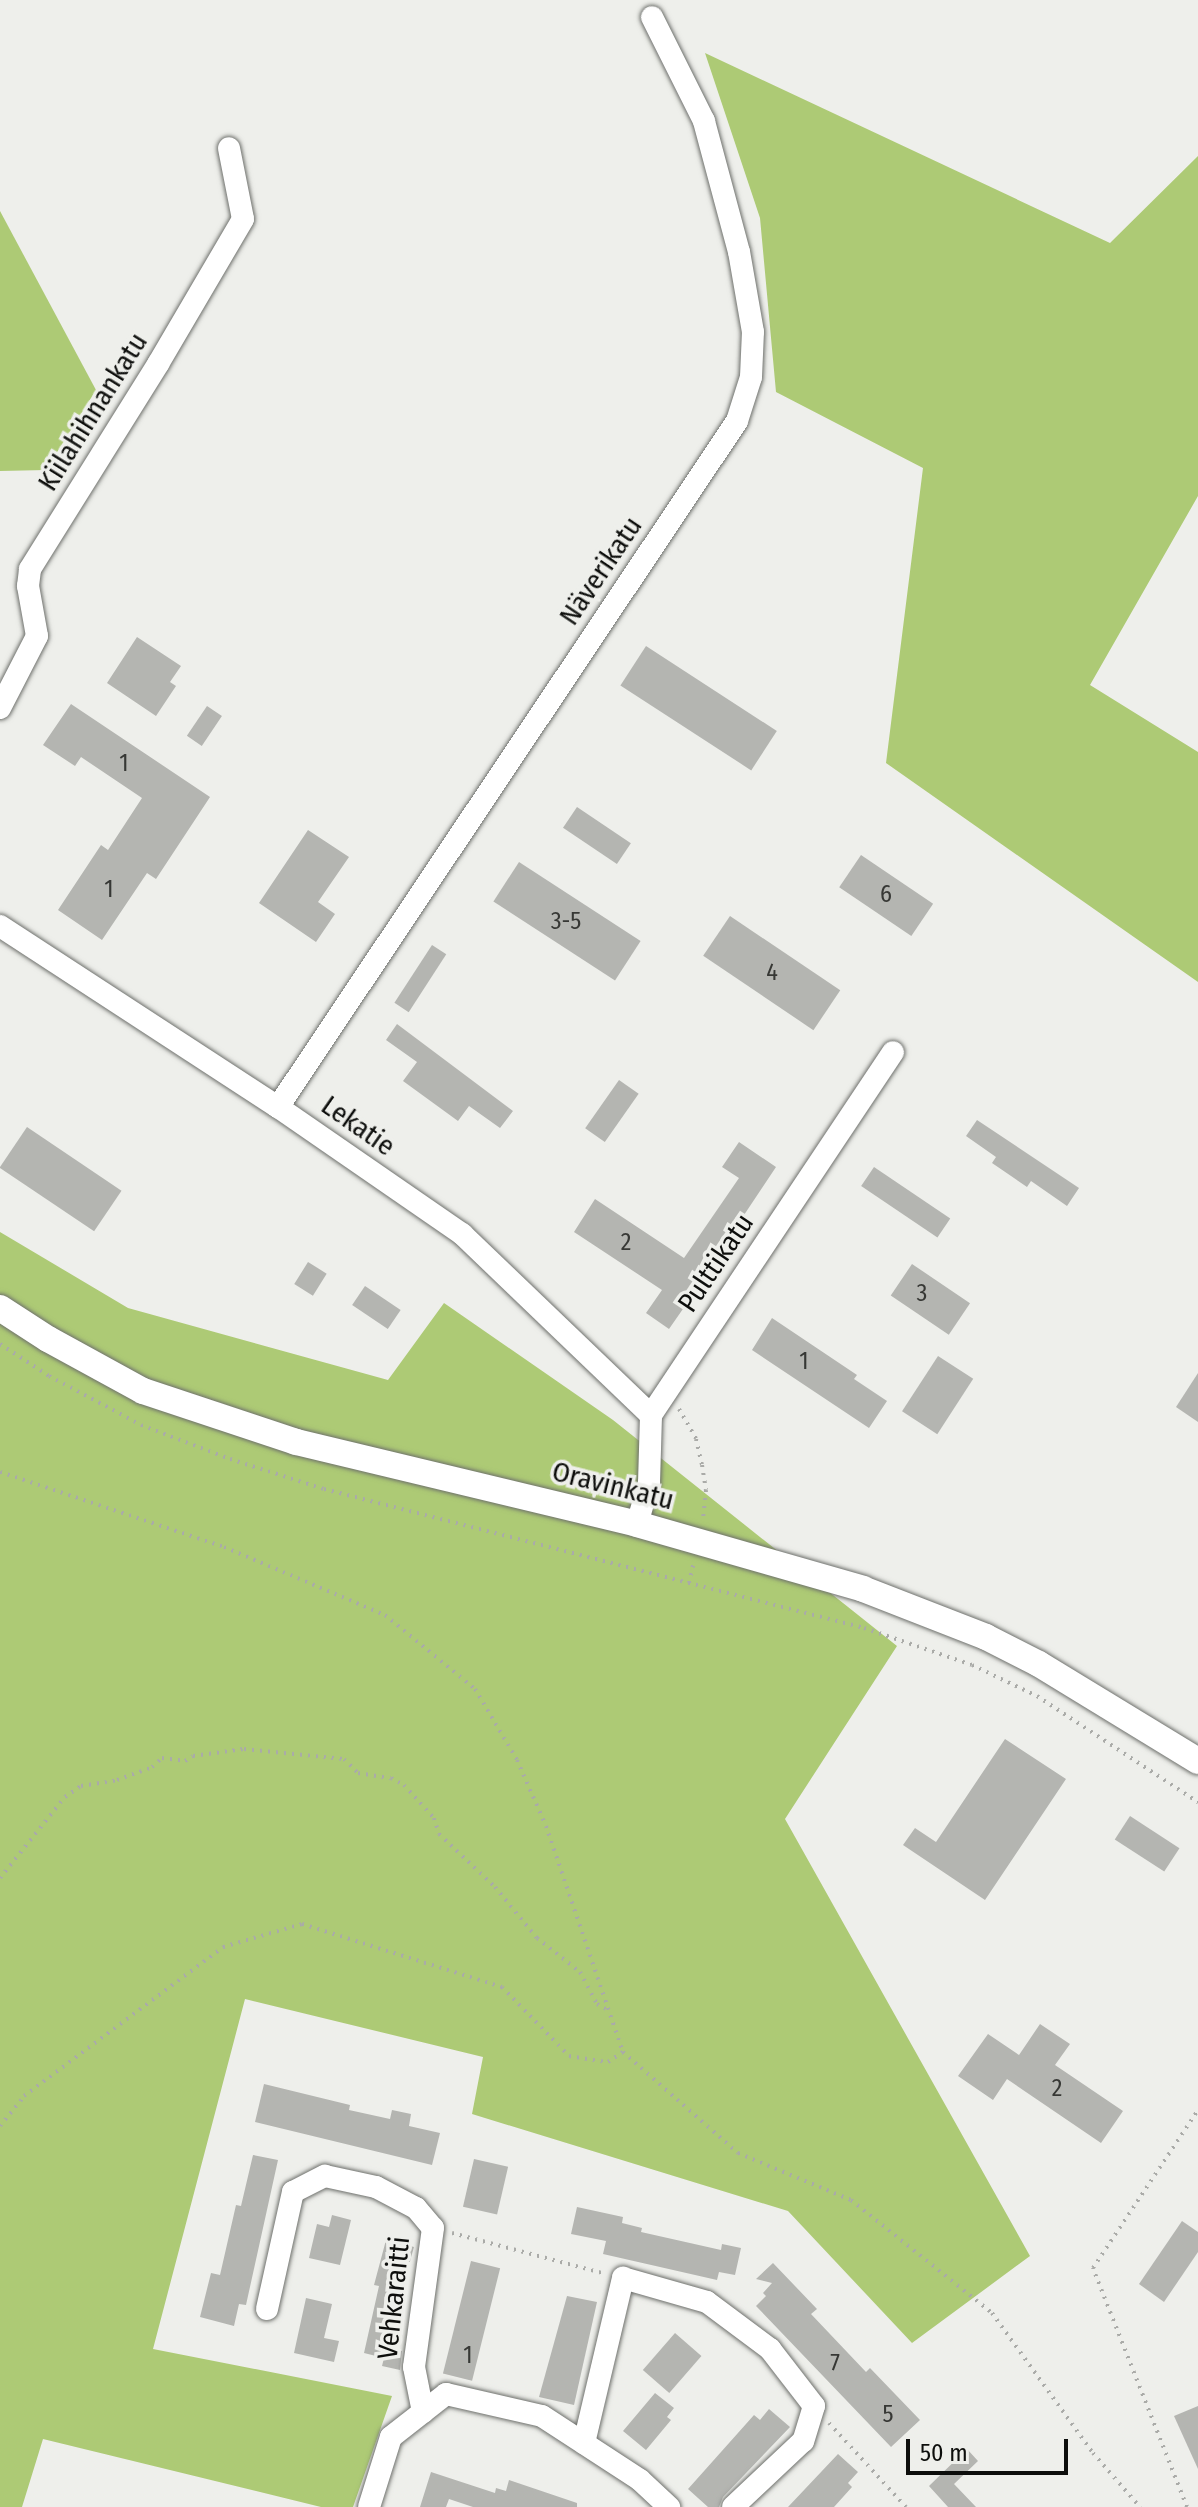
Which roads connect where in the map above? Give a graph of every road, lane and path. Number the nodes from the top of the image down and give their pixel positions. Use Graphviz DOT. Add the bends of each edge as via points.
graph roads {
  1 [pos="652,17"];
  2 [pos="229,148"];
  3 [pos="0,708"];
  4 [pos="0,926"];
  5 [pos="893,1052"];
  6 [pos="278,1107"];
  7 [pos="0,1308"];
  8 [pos="0,1344"];
  9 [pos="664,1395"];
  10 [pos="651,1415"];
  11 [pos="0,1472"];
  12 [pos="637,1524"];
  13 [pos="699,1541"];
  14 [pos="689,1583"];
  15 [pos="1198,1761"];
  16 [pos="1198,1802"];
  17 [pos="0,1878"];
  18 [pos="609,2010"];
  19 [pos="623,2052"];
  20 [pos="1198,2110"];
  21 [pos="0,2126"];
  22 [pos="433,2228"];
  23 [pos="623,2278"];
  24 [pos="267,2309"];
  25 [pos="814,2406"];
  26 [pos="423,2412"];
  27 [pos="584,2443"];
  28 [pos="369,2507"];
  29 [pos="669,2507"];
  30 [pos="733,2507"];
  31 [pos="906,2507"];
  32 [pos="1140,2507"];
  33 [pos="1187,2507"];
  1 -- 6 [label="street, Näverikatu" via="704,121 739,252 753,332 751,377 737,421"];
  2 -- 3 [label="street, Kiilahihnankatu" via="243,219 30,569 37,636"];
  4 -- 6 [label="street, Lekatie"];
  5 -- 9 [label="street, Pulttikatu"];
  6 -- 10 [label="street, Lekatie" via="462,1234"];
  7 -- 12 [label="street, Oravinkatu" via="143,1391 296,1442"];
  8 -- 14 [label="path" via="141,1425 230,1459 324,1489"];
  9 -- 10 [label="street, Pulttikatu"];
  9 -- 13 [label="path" via="696,1439 706,1490"];
  10 -- 12 [label="street" via="649,1483"];
  11 -- 18 [label="path" via="224,1547 385,1615 475,1689 517,1760 546,1826"];
  12 -- 13 [label="street, Oravinkatu"];
  13 -- 14 [label="path"];
  13 -- 15 [label="street, Oravinkatu" via="863,1589 986,1637"];
  14 -- 16 [label="path" via="864,1628 972,1665 1037,1696"];
  17 -- 18 [label="path" via="65,1797 81,1786 117,1780 162,1758 185,1761 244,1749 344,1759 358,1773 404,1785 434,1818 439,1834 495,1887 537,1938 580,1972 597,2004"];
  18 -- 19 [label="path"];
  19 -- 21 [label="path" via="608,2062 569,2056 502,1987 302,1924 223,1947 24,2096"];
  19 -- 32 [label="path" via="738,2153 851,2200 992,2313 1093,2453"];
  20 -- 33 [label="path" via="1093,2268"];
  22 -- 23 [label="path"];
  22 -- 24 [label="street, Vehkaraitti" via="416,2208 376,2187 325,2176 304,2186 293,2192"];
  22 -- 26 [label="street, Vehkaraitti" via="414,2367"];
  23 -- 25 [label="street" via="707,2302 770,2349"];
  23 -- 27 [label="street"];
  25 -- 30 [label="street" via="803,2441"];
  25 -- 31 [label="path"];
  26 -- 27 [label="street" via="446,2394 542,2416"];
  26 -- 28 [label="street" via="391,2437"];
  27 -- 29 [label="street" via="640,2480"];
}
